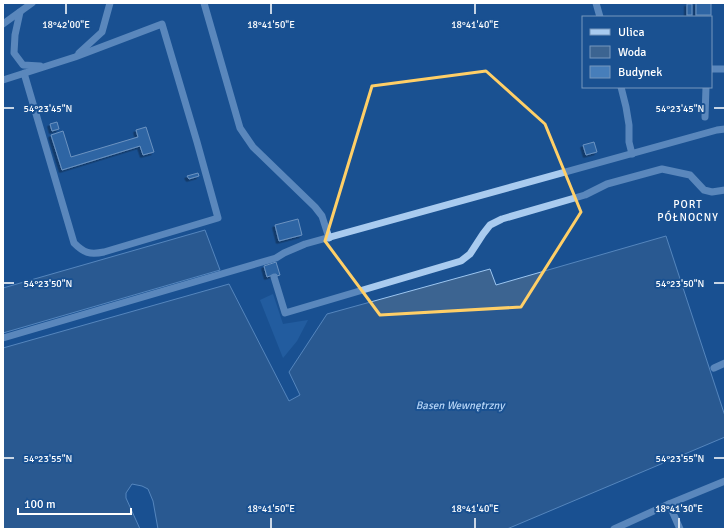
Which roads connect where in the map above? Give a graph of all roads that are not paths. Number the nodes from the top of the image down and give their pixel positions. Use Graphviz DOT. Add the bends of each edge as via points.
graph roads {
  1 [pos="32,3"];
  2 [pos="110,3"];
  3 [pos="204,3"];
  4 [pos="596,3"];
  5 [pos="20,12"];
  6 [pos="600,16"];
  7 [pos="3,24"];
  8 [pos="75,57"];
  9 [pos="46,66"];
  10 [pos="712,69"];
  11 [pos="725,69"];
  12 [pos="24,73"];
  13 [pos="3,80"];
  14 [pos="621,88"];
  15 [pos="706,88"];
  16 [pos="705,117"];
  17 [pos="725,129"];
  18 [pos="632,154"];
  19 [pos="725,190"];
  20 [pos="329,238"];
  21 [pos="274,277"];
  22 [pos="3,338"];
  23 [pos="725,363"];
  24 [pos="714,368"];
  25 [pos="725,481"];
  26 [pos="669,504"];
  27 [pos="614,529"];
  28 [pos="680,529"];
  1 -- 5 [label="lane"];
  2 -- 8 [label="lane" via="102,32"];
  3 -- 20 [label="lane" via="240,128 253,147 315,207 322,216"];
  4 -- 6 [label="lane"];
  5 -- 7 [label="lane"];
  5 -- 9 [label="lane" via="14,53 22,65"];
  8 -- 9 [label="lane"];
  8 -- 12 [label="lane" via="162,24 218,218 112,250 94,254 80,249 74,243"];
  9 -- 12 [label="lane"];
  10 -- 11 [label="lane"];
  12 -- 13 [label="lane"];
  14 -- 18 [label="lane"];
  15 -- 16 [label="lane"];
  17 -- 18 [label="lane"];
  18 -- 20 [label="lane"];
  19 -- 21 [label="lane" via="704,190 690,175 662,169 607,184 585,195 502,218 490,225 470,254 461,261 285,312"];
  20 -- 22 [label="lane" via="305,244 276,258"];
  23 -- 24 [label="lane"];
  25 -- 26 [label="lane"];
  26 -- 27 [label="lane"];
  26 -- 28 [label="lane"];
}
